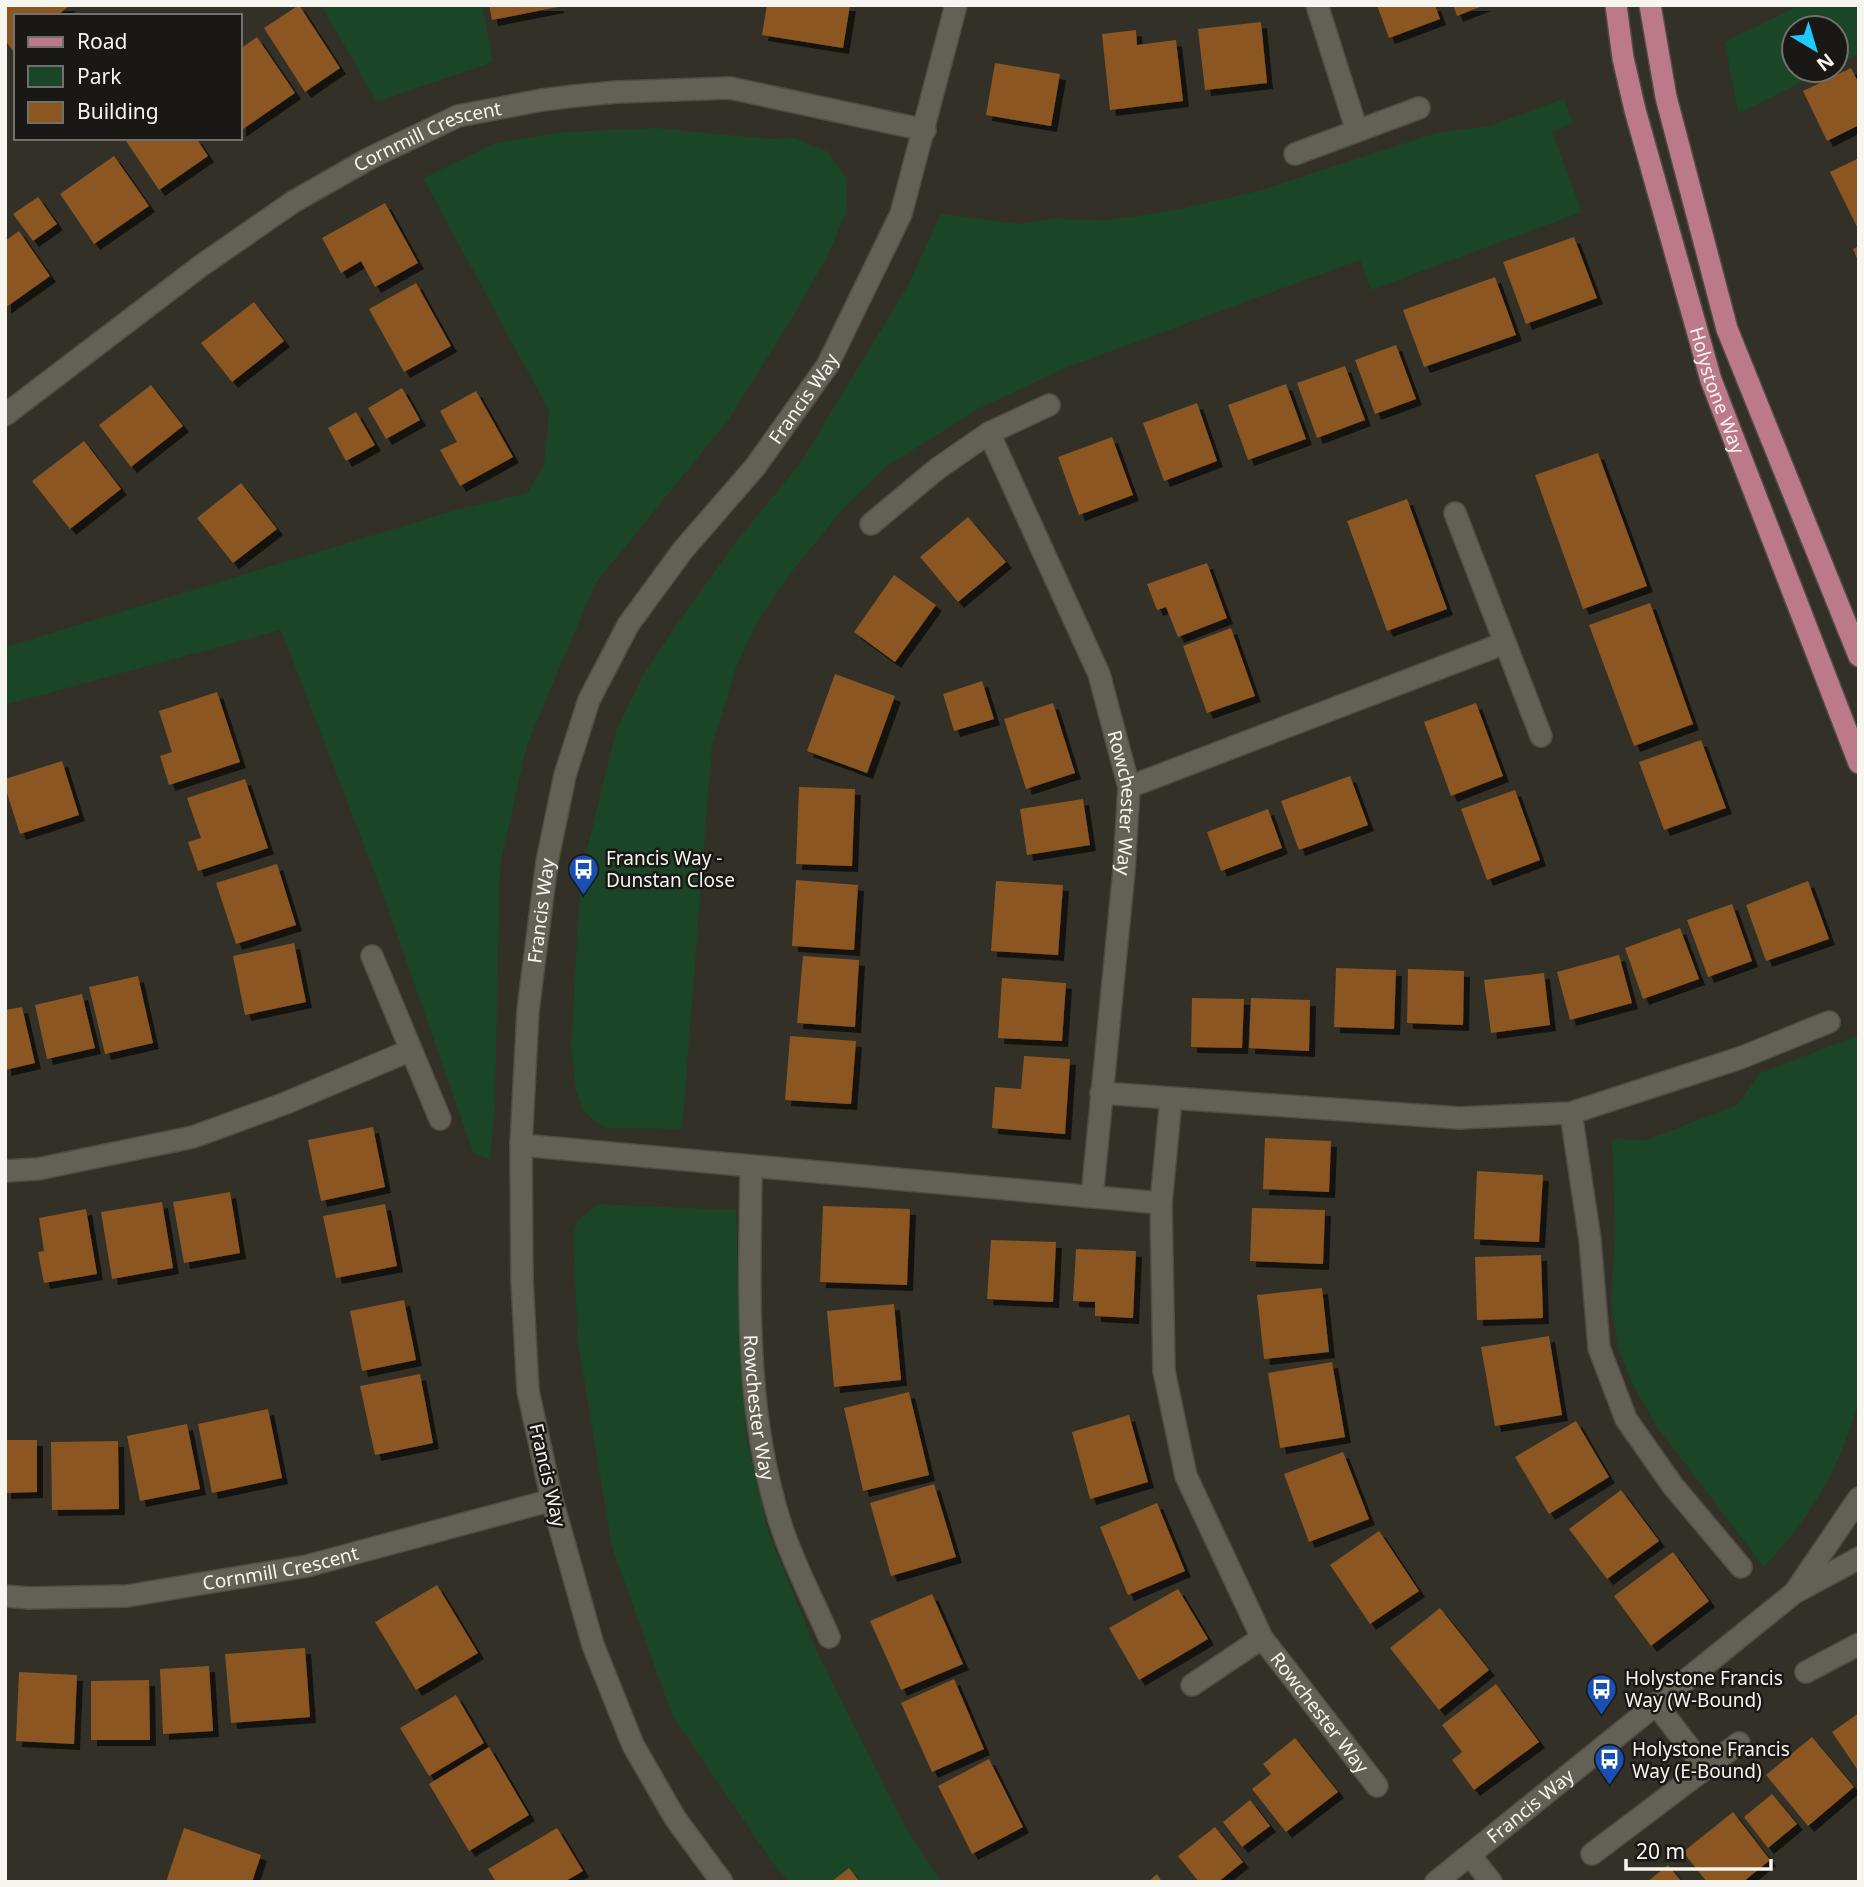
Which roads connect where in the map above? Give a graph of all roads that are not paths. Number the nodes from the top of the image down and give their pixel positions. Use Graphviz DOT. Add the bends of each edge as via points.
graph roads {
  1 [pos="956,5"];
  2 [pos="1317,5"];
  3 [pos="1616,5"];
  4 [pos="1650,5"];
  5 [pos="1419,108"];
  6 [pos="925,130"];
  7 [pos="1357,131"];
  8 [pos="1295,155"];
  9 [pos="1049,405"];
  10 [pos="5,415"];
  11 [pos="989,433"];
  12 [pos="1455,513"];
  13 [pos="871,524"];
  14 [pos="1505,643"];
  15 [pos="1859,656"];
  16 [pos="1541,736"];
  17 [pos="1859,763"];
  18 [pos="1129,787"];
  19 [pos="372,956"];
  20 [pos="1829,1022"];
  21 [pos="411,1050"];
  22 [pos="1101,1093"];
  23 [pos="1171,1099"];
  24 [pos="1571,1113"];
  25 [pos="440,1119"];
  26 [pos="521,1145"];
  27 [pos="751,1166"];
  28 [pos="5,1171"];
  29 [pos="1092,1197"];
  30 [pos="1161,1203"];
  31 [pos="1859,1497"];
  32 [pos="552,1500"];
  33 [pos="1859,1559"];
  34 [pos="1741,1567"];
  35 [pos="1794,1593"];
  36 [pos="5,1596"];
  37 [pos="829,1637"];
  38 [pos="1262,1638"];
  39 [pos="1859,1644"];
  40 [pos="1806,1672"];
  41 [pos="1192,1685"];
  42 [pos="1657,1704"];
  43 [pos="1739,1743"];
  44 [pos="1705,1768"];
  45 [pos="1377,1786"];
  46 [pos="1592,1854"];
  47 [pos="1470,1855"];
  48 [pos="722,1882"];
  49 [pos="1436,1882"];
  50 [pos="1491,1882"];
  1 -- 6 [label="street, Francis Way"];
  2 -- 7 [label="street"];
  3 -- 17 [label="main road, Holystone Way" via="1636,110 1711,380"];
  4 -- 15 [label="main road, Holystone Way" via="1666,97 1727,329"];
  5 -- 7 [label="street"];
  6 -- 10 [label="street, Cornmill Crescent" via="730,88 574,96 458,117 370,158 293,202"];
  6 -- 26 [label="street, Francis Way" via="901,214 827,366 755,467 683,550 628,625 589,701 565,775 547,862 528,1010"];
  7 -- 8 [label="street"];
  9 -- 11 [label="street"];
  11 -- 13 [label="street"];
  11 -- 18 [label="street, Rowchester Way" via="1099,674"];
  12 -- 14 [label="street"];
  14 -- 16 [label="street"];
  14 -- 18 [label="street"];
  18 -- 22 [label="street, Rowchester Way"];
  19 -- 21 [label="street"];
  20 -- 24 [label="street" via="1740,1058"];
  21 -- 25 [label="street"];
  21 -- 28 [label="street" via="193,1136 38,1169"];
  22 -- 23 [label="street"];
  22 -- 29 [label="street, Rowchester Way"];
  23 -- 24 [label="street" via="1459,1118"];
  23 -- 30 [label="street, Rowchester Way"];
  24 -- 34 [label="street" via="1590,1240 1599,1348 1626,1419 1673,1486"];
  26 -- 27 [label="street"];
  26 -- 32 [label="street, Francis Way" via="528,1391"];
  27 -- 29 [label="street"];
  27 -- 37 [label="street, Rowchester Way" via="750,1338 759,1436 781,1526"];
  29 -- 30 [label="street"];
  30 -- 38 [label="street, Rowchester Way" via="1164,1371 1186,1476"];
  31 -- 35 [label="street, Francis Way"];
  32 -- 36 [label="street, Cornmill Crescent" via="307,1566 127,1595"];
  32 -- 48 [label="street, Francis Way" via="593,1645 633,1745 675,1818"];
  33 -- 35 [label="street, Francis Way"];
  35 -- 42 [label="street, Francis Way"];
  38 -- 41 [label="street, Rowchester Way"];
  38 -- 45 [label="street, Rowchester Way"];
  39 -- 40 [label="street"];
  42 -- 44 [label="street"];
  42 -- 47 [label="street, Francis Way"];
  43 -- 44 [label="street"];
  44 -- 46 [label="street"];
  47 -- 49 [label="street, Francis Way"];
  47 -- 50 [label="street"];
}
